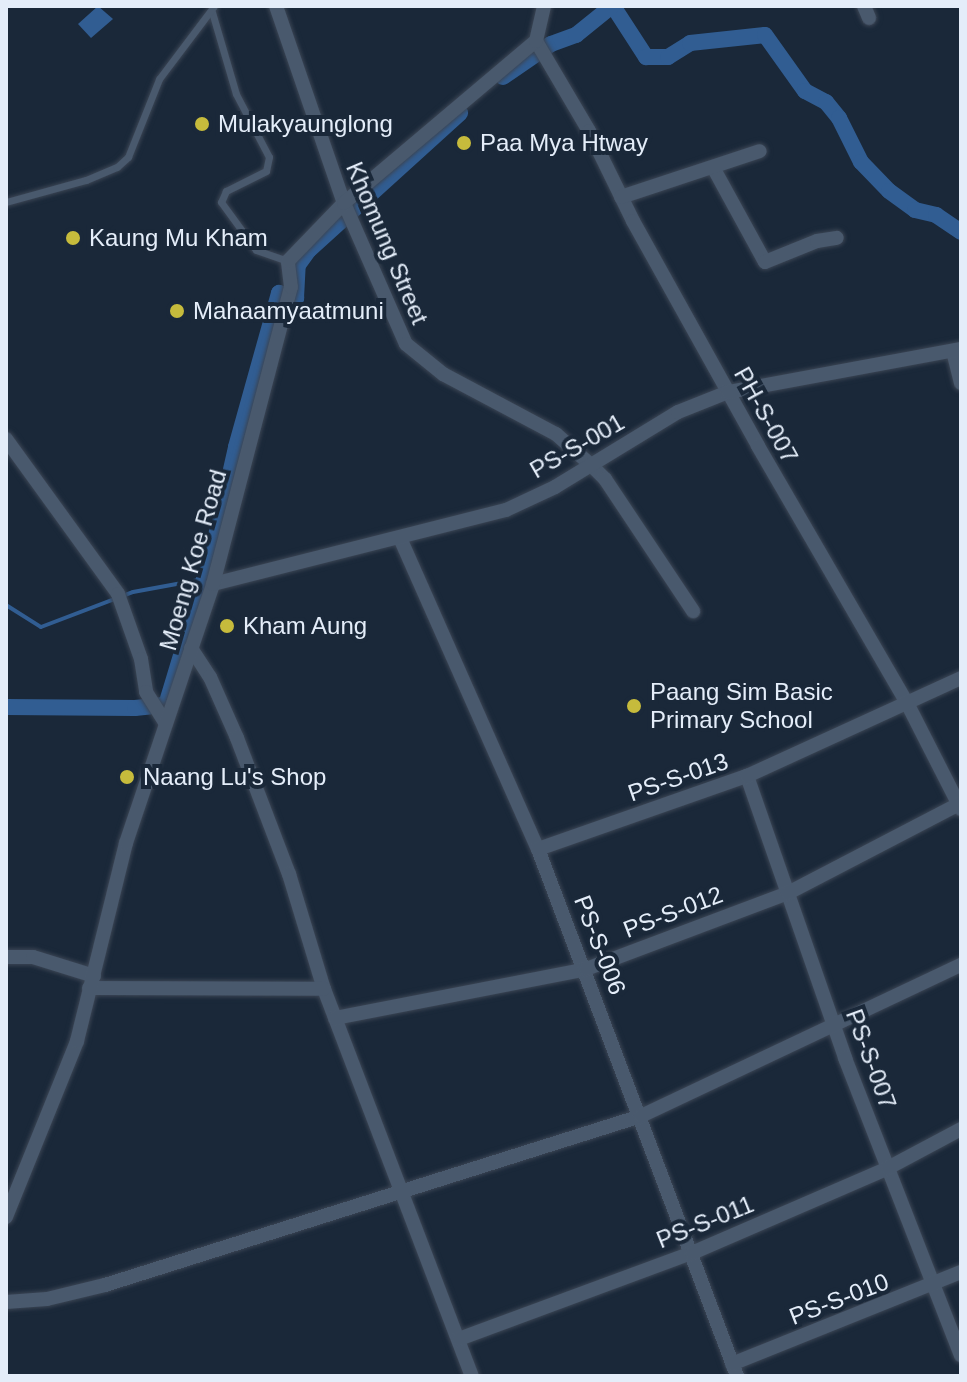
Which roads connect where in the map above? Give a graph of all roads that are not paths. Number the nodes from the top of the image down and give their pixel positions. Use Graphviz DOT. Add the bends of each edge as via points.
graph roads {
  1 [pos="276,6"];
  2 [pos="544,6"];
  3 [pos="213,9"];
  4 [pos="541,48"];
  5 [pos="760,151"];
  6 [pos="714,169"];
  7 [pos="621,197"];
  8 [pos="6,202"];
  9 [pos="347,211"];
  10 [pos="837,238"];
  11 [pos="288,261"];
  12 [pos="957,350"];
  13 [pos="961,383"];
  14 [pos="728,392"];
  15 [pos="6,439"];
  16 [pos="591,465"];
  17 [pos="400,538"];
  18 [pos="213,584"];
  19 [pos="693,611"];
  20 [pos="191,648"];
  21 [pos="961,678"];
  22 [pos="907,703"];
  23 [pos="158,711"];
  24 [pos="747,776"];
  25 [pos="960,805"];
  26 [pos="538,849"];
  27 [pos="788,893"];
  28 [pos="6,957"];
  29 [pos="961,965"];
  30 [pos="586,969"];
  31 [pos="92,982"];
  32 [pos="324,989"];
  33 [pos="335,1018"];
  34 [pos="835,1027"];
  35 [pos="641,1116"];
  36 [pos="961,1129"];
  37 [pos="888,1168"];
  38 [pos="403,1191"];
  39 [pos="8,1210"];
  40 [pos="692,1253"];
  41 [pos="961,1272"];
  42 [pos="933,1286"];
  43 [pos="6,1302"];
  44 [pos="459,1339"];
  45 [pos="961,1355"];
  46 [pos="734,1370"];
  47 [pos="472,1376"];
  1 -- 9 [label="street, Khomung Street"];
  2 -- 4 [label="street"];
  3 -- 8 [label="lane" via="159,79 128,157 86,180"];
  3 -- 11 [label="lane" via="236,94 269,157 266,171 226,191 221,202 251,245"];
  4 -- 7 [label="street, PH-S-007"];
  4 -- 9 [label="street"];
  5 -- 6 [label="street"];
  6 -- 7 [label="street"];
  6 -- 10 [label="street" via="765,262"];
  7 -- 14 [label="street, PH-S-007"];
  9 -- 11 [label="street"];
  9 -- 16 [label="street, Khomung Street" via="406,344 443,374 556,434"];
  11 -- 18 [label="street, Moeng Koe Road" via="290,290"];
  12 -- 13 [label="street"];
  12 -- 14 [label="street, PS-S-001"];
  14 -- 16 [label="street, PS-S-001" via="678,412"];
  14 -- 22 [label="street, PH-S-007"];
  15 -- 23 [label="street" via="120,597"];
  16 -- 17 [label="street, PS-S-001" via="506,510"];
  16 -- 19 [label="street, Khomung Street"];
  17 -- 18 [label="street, PS-S-001"];
  17 -- 26 [label="street, PS-S-006"];
  18 -- 20 [label="street, Moeng Koe Road"];
  20 -- 23 [label="street, Moeng Koe Road"];
  20 -- 32 [label="street" via="237,738 289,874"];
  21 -- 22 [label="street, PS-S-013"];
  22 -- 24 [label="street, PS-S-013"];
  22 -- 25 [label="street, PH-S-007"];
  23 -- 31 [label="street, Moeng Koe Road"];
  24 -- 26 [label="street, PS-S-013"];
  24 -- 27 [label="street, PS-S-007"];
  25 -- 27 [label="street, PS-S-012"];
  26 -- 30 [label="street, PS-S-006"];
  27 -- 30 [label="street, PS-S-012"];
  27 -- 34 [label="street, PS-S-007"];
  28 -- 31 [label="street" via="33,957"];
  29 -- 34 [label="street"];
  30 -- 33 [label="street, PS-S-012"];
  30 -- 35 [label="street, PS-S-006"];
  31 -- 32 [label="street" via="180,991"];
  31 -- 39 [label="street, Moeng Koe Road" via="77,1041"];
  32 -- 33 [label="street"];
  33 -- 38 [label="street"];
  34 -- 35 [label="street"];
  34 -- 37 [label="street, PS-S-007"];
  35 -- 38 [label="street"];
  35 -- 40 [label="street, PS-S-006"];
  36 -- 37 [label="street, PS-S-011"];
  37 -- 40 [label="street, PS-S-011"];
  37 -- 42 [label="street, PS-S-007"];
  38 -- 43 [label="street" via="105,1285"];
  38 -- 44 [label="street"];
  40 -- 44 [label="street, PS-S-011"];
  40 -- 46 [label="street, PS-S-006"];
  41 -- 42 [label="street, PS-S-010"];
  42 -- 45 [label="street, PS-S-007"];
  42 -- 46 [label="street, PS-S-010"];
  44 -- 47 [label="street"];
}
